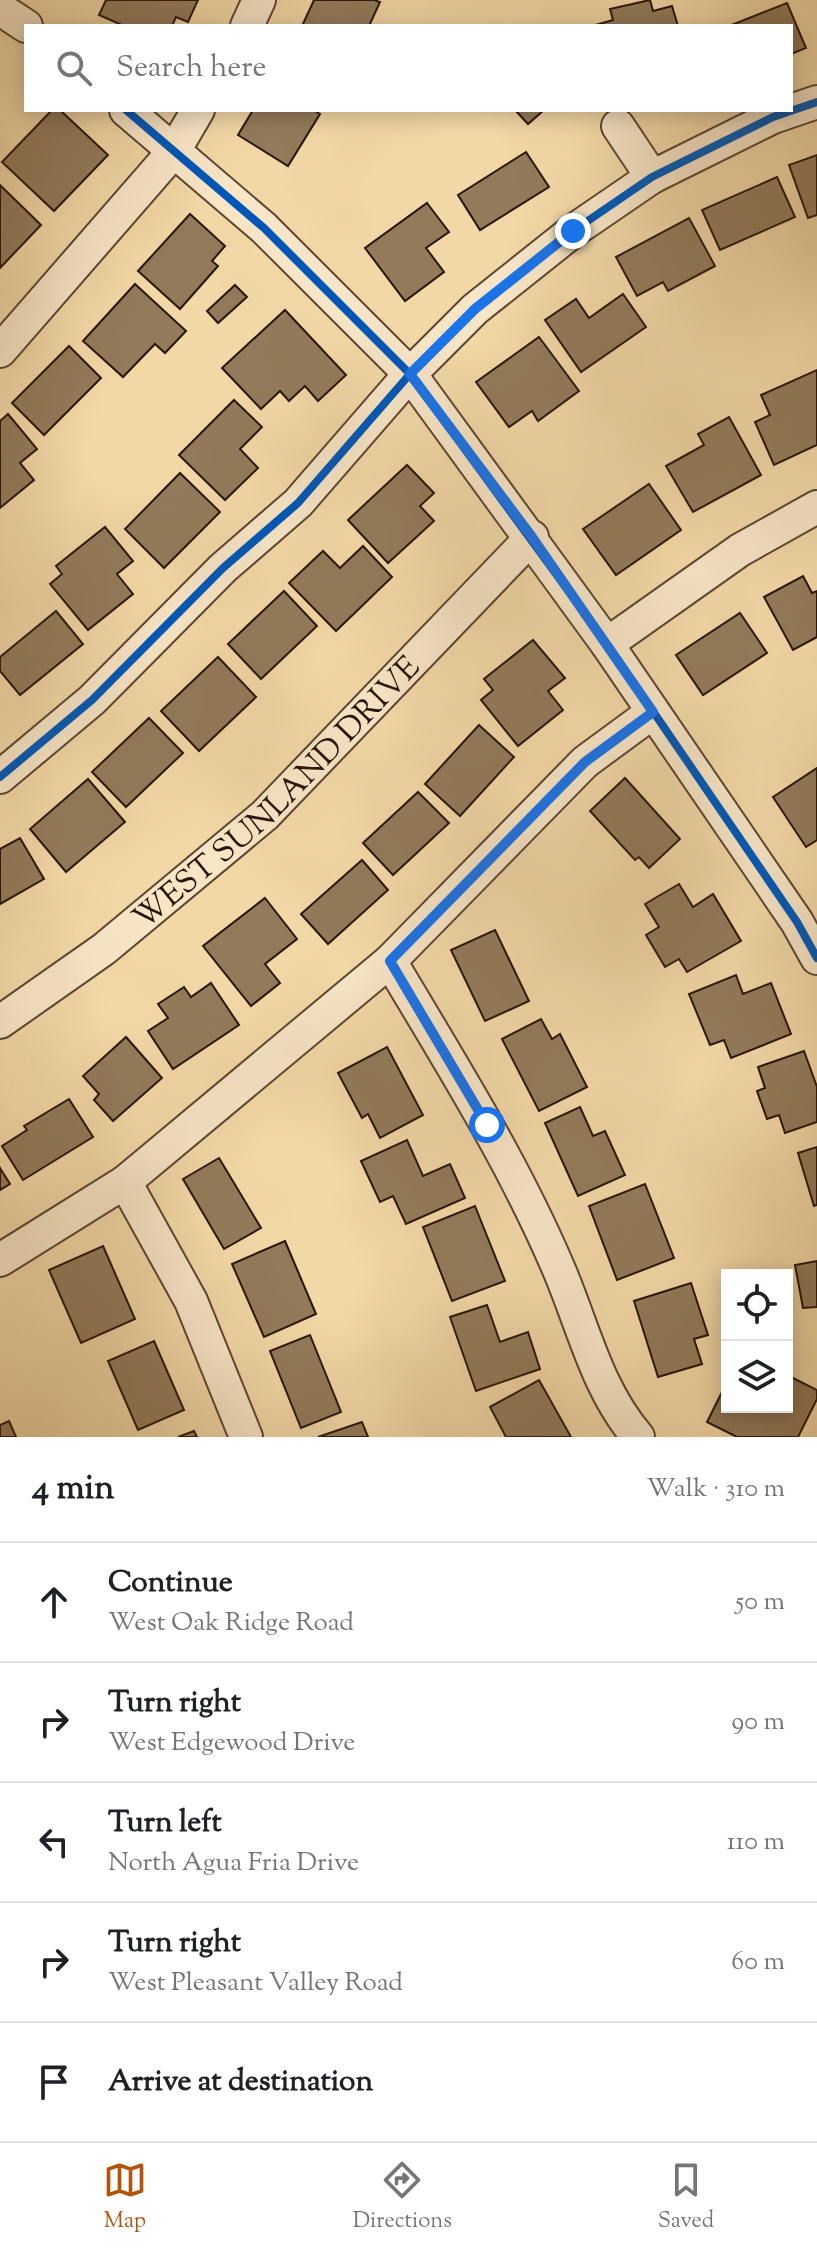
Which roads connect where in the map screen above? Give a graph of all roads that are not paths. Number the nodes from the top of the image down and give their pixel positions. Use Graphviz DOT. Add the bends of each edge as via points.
graph roads {
  1 [pos="259,0"];
  2 [pos="0,9"];
  3 [pos="248,24"];
  4 [pos="24,25"];
  5 [pos="817,102"];
  6 [pos="793,110"];
  7 [pos="128,112"];
  8 [pos="197,112"];
  9 [pos="788,112"];
  10 [pos="618,126"];
  11 [pos="174,151"];
  12 [pos="652,177"];
  13 [pos="0,351"];
  14 [pos="410,374"];
  15 [pos="817,507"];
  16 [pos="532,537"];
  17 [pos="607,644"];
  18 [pos="653,712"];
  19 [pos="0,777"];
  20 [pos="807,914"];
  21 [pos="817,958"];
  22 [pos="390,961"];
  23 [pos="0,1022"];
  24 [pos="125,1182"];
  25 [pos="0,1260"];
  26 [pos="246,1437"];
  27 [pos="638,1437"];
  1 -- 3 [label="street"];
  2 -- 4 [label="street"];
  5 -- 6 [label="street"];
  7 -- 11 [label="street"];
  8 -- 11 [label="street"];
  9 -- 12 [label="street"];
  10 -- 12 [label="street"];
  11 -- 13 [label="street"];
  11 -- 14 [label="street" via="264,228"];
  12 -- 14 [label="street" via="475,309"];
  14 -- 16 [label="street"];
  14 -- 19 [label="street" via="298,503 223,568 92,700"];
  15 -- 17 [label="street" via="740,550"];
  16 -- 17 [label="street"];
  16 -- 23 [label="street, WEST SUNLAND DRIVE" via="265,815 104,949"];
  17 -- 18 [label="street"];
  18 -- 20 [label="street"];
  18 -- 22 [label="street" via="585,762"];
  20 -- 21 [label="street"];
  22 -- 24 [label="street"];
  22 -- 27 [label="street" via="487,1125 560,1272 595,1369"];
  24 -- 25 [label="street"];
  24 -- 26 [label="street" via="191,1301"];
}
